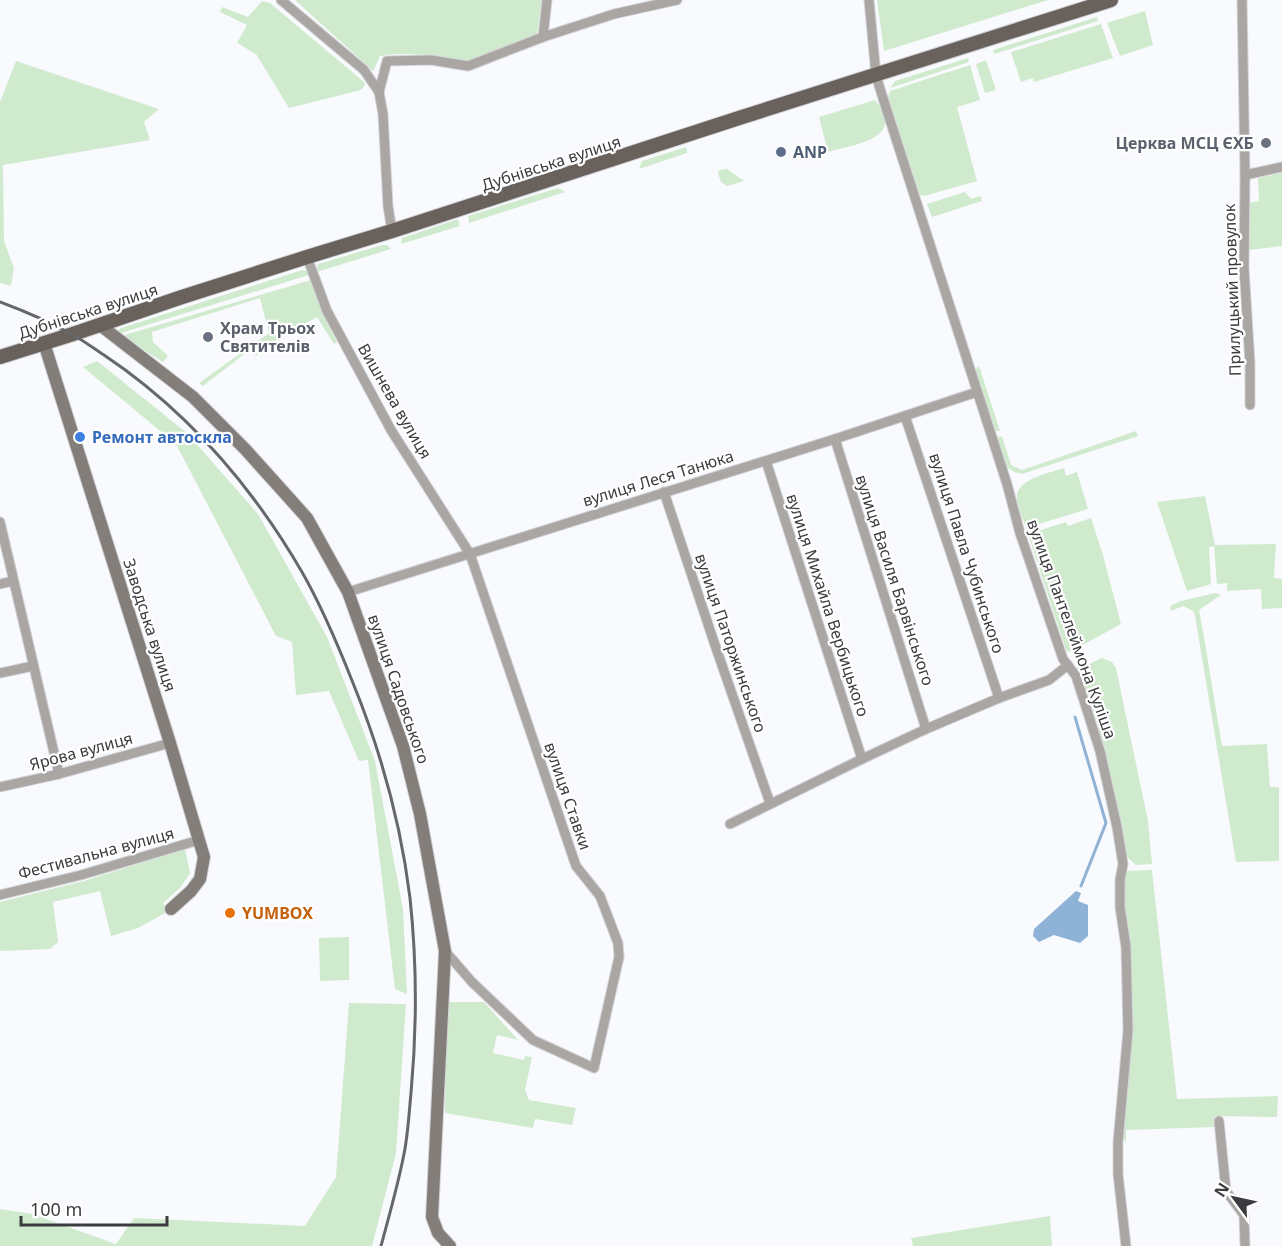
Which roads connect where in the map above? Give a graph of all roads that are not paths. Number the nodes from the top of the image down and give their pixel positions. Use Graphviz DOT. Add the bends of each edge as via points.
graph roads {
  1 [pos="281,0"];
  2 [pos="548,0"];
  3 [pos="677,0"];
  4 [pos="869,0"];
  5 [pos="1112,0"];
  6 [pos="1242,0"];
  7 [pos="543,37"];
  8 [pos="876,75"];
  9 [pos="379,92"];
  10 [pos="1282,167"];
  11 [pos="1245,175"];
  12 [pos="392,231"];
  13 [pos="307,257"];
  14 [pos="100,325"];
  15 [pos="44,343"];
  16 [pos="0,357"];
  17 [pos="977,392"];
  18 [pos="1250,405"];
  19 [pos="905,416"];
  20 [pos="835,439"];
  21 [pos="766,461"];
  22 [pos="664,492"];
  23 [pos="0,522"];
  24 [pos="470,554"];
  25 [pos="14,581"];
  26 [pos="0,584"];
  27 [pos="348,592"];
  28 [pos="1068,665"];
  29 [pos="33,666"];
  30 [pos="0,673"];
  31 [pos="999,698"];
  32 [pos="927,729"];
  33 [pos="170,743"];
  34 [pos="862,759"];
  35 [pos="58,774"];
  36 [pos="0,788"];
  37 [pos="771,803"];
  38 [pos="730,824"];
  39 [pos="199,840"];
  40 [pos="0,895"];
  41 [pos="171,909"];
  42 [pos="445,951"];
  43 [pos="1219,1120"];
  44 [pos="450,1246"];
  45 [pos="1126,1246"];
  46 [pos="1245,1246"];
  1 -- 9 [label="street" via="364,70"];
  2 -- 7 [label="street"];
  3 -- 7 [label="street" via="614,14"];
  4 -- 8 [label="street, вулиця Пантелеймона Куліша"];
  5 -- 8 [label="main road, Дубнівська вулиця"];
  6 -- 11 [label="street, Прилуцький провулок"];
  7 -- 9 [label="street" via="468,66 431,60 387,62"];
  8 -- 12 [label="main road, Дубнівська вулиця"];
  8 -- 17 [label="street, вулиця Пантелеймона Куліша"];
  9 -- 12 [label="street"];
  10 -- 11 [label="street"];
  11 -- 18 [label="street, Прилуцький провулок"];
  12 -- 13 [label="main road, Дубнівська вулиця"];
  13 -- 14 [label="main road, Дубнівська вулиця"];
  13 -- 24 [label="street, Вишнева вулиця" via="327,311 391,430"];
  14 -- 15 [label="main road, Дубнівська вулиця"];
  14 -- 27 [label="street, вулиця Садовського" via="193,397 245,449 307,518"];
  15 -- 16 [label="main road, Дубнівська вулиця"];
  15 -- 33 [label="street, Заводська вулиця"];
  17 -- 19 [label="street, вулиця Леся Танюка"];
  17 -- 28 [label="street, вулиця Пантелеймона Куліша" via="1020,533"];
  19 -- 20 [label="street, вулиця Леся Танюка"];
  19 -- 31 [label="street, вулиця Павла Чубинського"];
  20 -- 21 [label="street, вулиця Леся Танюка"];
  20 -- 32 [label="street, вулиця Василя Барвінського"];
  21 -- 22 [label="street, вулиця Леся Танюка"];
  21 -- 34 [label="street, вулиця Михайла Вербицького"];
  22 -- 24 [label="street, вулиця Леся Танюка"];
  22 -- 37 [label="street, вулиця Паторжинського"];
  23 -- 25 [label="street"];
  24 -- 27 [label="street, вулиця Леся Танюка"];
  24 -- 42 [label="street, вулиця Ставки" via="576,866 600,896 618,943 619,957 594,1068 533,1040"];
  25 -- 26 [label="street"];
  25 -- 29 [label="street"];
  27 -- 42 [label="street, вулиця Садовського" via="403,746 420,814"];
  28 -- 31 [label="street" via="1049,680"];
  28 -- 45 [label="street, вулиця Пантелеймона Куліша" via="1076,676 1100,751 1123,864 1120,907 1126,947 1128,1031 1118,1174"];
  29 -- 30 [label="street"];
  29 -- 35 [label="street"];
  31 -- 32 [label="street"];
  32 -- 34 [label="street"];
  33 -- 35 [label="street, Ярова вулиця"];
  33 -- 39 [label="street, Заводська вулиця"];
  34 -- 37 [label="street"];
  35 -- 36 [label="street, Ярова вулиця"];
  37 -- 38 [label="street"];
  39 -- 40 [label="street, Фестивальна вулиця" via="81,876"];
  39 -- 41 [label="street, Заводська вулиця" via="204,857 200,879"];
  42 -- 44 [label="street, вулиця Садовського" via="432,1218 438,1233"];
  43 -- 46 [label="street" via="1226,1191 1244,1215"];
}
